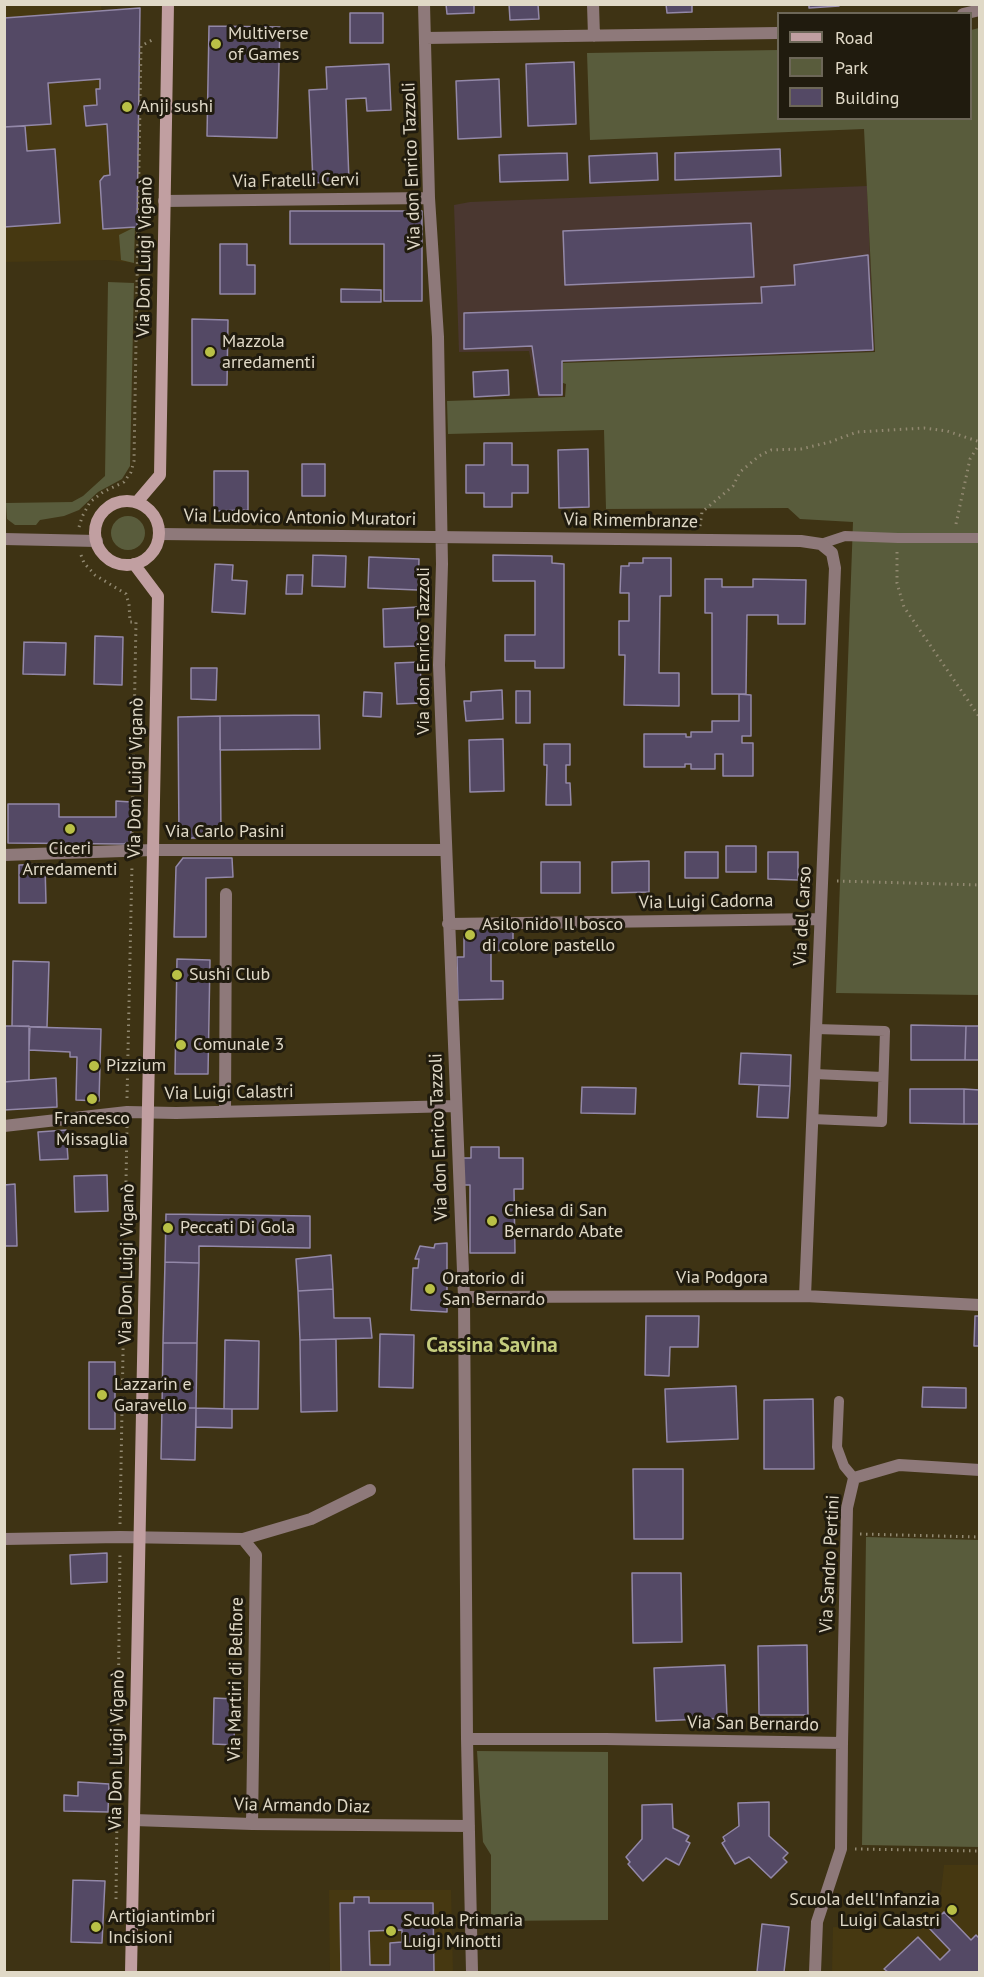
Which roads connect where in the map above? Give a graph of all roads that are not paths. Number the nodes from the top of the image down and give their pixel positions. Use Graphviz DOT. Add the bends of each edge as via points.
graph roads {
  1 [pos="168,4"];
  2 [pos="424,4"];
  3 [pos="593,4"];
  4 [pos="777,33"];
  5 [pos="594,36"];
  6 [pos="425,38"];
  7 [pos="429,198"];
  8 [pos="164,201"];
  9 [pos="137,502"];
  10 [pos="159,534"];
  11 [pos="441,537"];
  12 [pos="980,538"];
  13 [pos="4,539"];
  14 [pos="97,541"];
  15 [pos="821,544"];
  16 [pos="134,564"];
  17 [pos="445,849"];
  18 [pos="153,850"];
  19 [pos="4,855"];
  20 [pos="226,894"];
  21 [pos="819,919"];
  22 [pos="448,924"];
  23 [pos="816,1029"];
  24 [pos="814,1074"];
  25 [pos="883,1077"];
  26 [pos="456,1106"];
  27 [pos="148,1111"];
  28 [pos="225,1112"];
  29 [pos="812,1119"];
  30 [pos="4,1126"];
  31 [pos="805,1296"];
  32 [pos="464,1298"];
  33 [pos="980,1305"];
  34 [pos="839,1401"];
  35 [pos="980,1470"];
  36 [pos="854,1478"];
  37 [pos="370,1490"];
  38 [pos="139,1538"];
  39 [pos="4,1539"];
  40 [pos="243,1539"];
  41 [pos="467,1739"];
  42 [pos="842,1743"];
  43 [pos="134,1820"];
  44 [pos="252,1824"];
  45 [pos="469,1826"];
  46 [pos="131,1972"];
  47 [pos="472,1972"];
  48 [pos="815,1972"];
  1 -- 8 [label="street, Via Don Luigi Viganò"];
  2 -- 6 [label="street, Via don Enrico Tazzoli"];
  3 -- 5 [label="street"];
  4 -- 5 [label="street"];
  5 -- 6 [label="street"];
  6 -- 7 [label="street, Via don Enrico Tazzoli"];
  7 -- 8 [label="street, Via Fratelli Cervi"];
  7 -- 11 [label="street, Via don Enrico Tazzoli" via="438,337"];
  8 -- 9 [label="street, Via Don Luigi Viganò" via="160,475"];
  9 -- 10 [label="street" via="153,514"];
  9 -- 14 [label="street" via="123,501 105,509 98,521"];
  10 -- 11 [label="street, Via Ludovico Antonio Muratori"];
  10 -- 16 [label="street" via="152,553"];
  11 -- 15 [label="street, Via Rimembranze"];
  11 -- 17 [label="street, Via don Enrico Tazzoli" via="439,665"];
  12 -- 15 [label="lane" via="845,536"];
  13 -- 14 [label="street"];
  14 -- 16 [label="street" via="108,558 120,564"];
  15 -- 21 [label="street, Via del Carso" via="832,554 835,568"];
  16 -- 18 [label="street, Via Don Luigi Viganò" via="158,596"];
  17 -- 18 [label="street, Via Carlo Pasini"];
  17 -- 22 [label="street, Via don Enrico Tazzoli"];
  18 -- 19 [label="street, Via Carlo Pasini"];
  18 -- 27 [label="street, Via Don Luigi Viganò"];
  20 -- 28 [label="street"];
  21 -- 22 [label="street, Via Luigi Cadorna"];
  21 -- 23 [label="street, Via del Carso"];
  22 -- 26 [label="street, Via don Enrico Tazzoli"];
  23 -- 24 [label="street, Via del Carso"];
  23 -- 25 [label="lane" via="885,1031"];
  24 -- 25 [label="lane"];
  24 -- 29 [label="street, Via del Carso"];
  25 -- 29 [label="lane" via="882,1122"];
  26 -- 28 [label="street, Via Luigi Calastri"];
  26 -- 32 [label="street, Via don Enrico Tazzoli"];
  27 -- 28 [label="street, Via Luigi Calastri"];
  27 -- 30 [label="street, Via Luigi Calastri"];
  27 -- 38 [label="street, Via Don Luigi Viganò"];
  29 -- 31 [label="street, Via del Carso"];
  31 -- 32 [label="street, Via Podgora"];
  31 -- 33 [label="street, Via Podgora"];
  32 -- 41 [label="street"];
  34 -- 36 [label="lane" via="837,1447"];
  35 -- 36 [label="street, Via Sandro Pertini" via="898,1465"];
  36 -- 42 [label="street, Via Sandro Pertini" via="847,1508"];
  37 -- 40 [label="street" via="311,1519"];
  38 -- 39 [label="street"];
  38 -- 40 [label="street"];
  38 -- 43 [label="street, Via Don Luigi Viganò"];
  40 -- 44 [label="street, Via Martiri di Belfiore" via="256,1555"];
  41 -- 42 [label="street, Via San Bernardo"];
  41 -- 45 [label="street"];
  42 -- 48 [label="street, Via San Bernardo" via="841,1849 817,1922"];
  43 -- 44 [label="street, Via Armando Diaz"];
  43 -- 46 [label="street, Via Don Luigi Viganò"];
  44 -- 45 [label="street, Via Armando Diaz"];
  45 -- 47 [label="street"];
}
